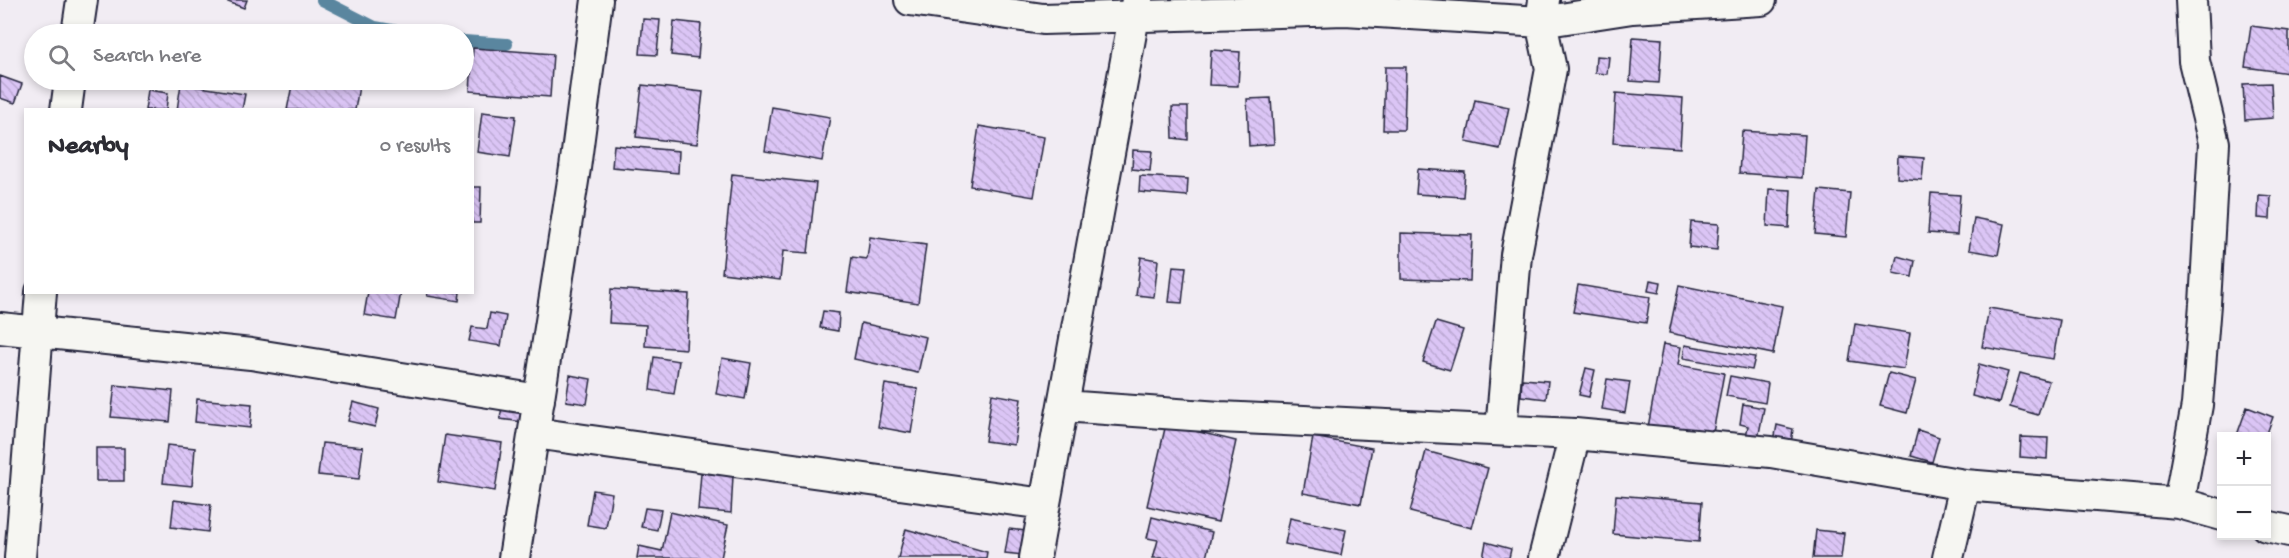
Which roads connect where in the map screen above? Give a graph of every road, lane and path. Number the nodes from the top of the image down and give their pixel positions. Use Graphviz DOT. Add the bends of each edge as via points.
graph roads {
  1 [pos="81,0"];
  2 [pos="597,0"];
  3 [pos="910,0"];
  4 [pos="1761,0"];
  5 [pos="2191,0"];
  6 [pos="1137,8"];
  7 [pos="1542,11"];
  8 [pos="77,24"];
  9 [pos="69,90"];
  10 [pos="66,108"];
  11 [pos="41,294"];
  12 [pos="0,328"];
  13 [pos="38,331"];
  14 [pos="539,400"];
  15 [pos="1063,406"];
  16 [pos="1501,430"];
  17 [pos="534,433"];
  18 [pos="1575,434"];
  19 [pos="1965,485"];
  20 [pos="2180,502"];
  21 [pos="1044,504"];
  22 [pos="2217,513"];
  23 [pos="2271,527"];
  24 [pos="2289,531"];
  25 [pos="20,558"];
  26 [pos="514,558"];
  27 [pos="1035,558"];
  28 [pos="1544,558"];
  29 [pos="1948,558"];
  1 -- 8 [label="street"];
  2 -- 14 [label="street"];
  3 -- 6 [label="street" via="1042,20"];
  4 -- 7 [label="street"];
  5 -- 20 [label="street" via="2194,61 2214,143 2198,405"];
  6 -- 7 [label="street"];
  6 -- 15 [label="street"];
  7 -- 16 [label="street" via="1551,69 1516,255"];
  9 -- 10 [label="street"];
  11 -- 13 [label="street"];
  12 -- 13 [label="street"];
  13 -- 14 [label="street" via="251,354"];
  13 -- 25 [label="street"];
  14 -- 17 [label="street"];
  15 -- 16 [label="street"];
  15 -- 21 [label="street"];
  16 -- 18 [label="street"];
  17 -- 21 [label="street"];
  17 -- 26 [label="street"];
  18 -- 19 [label="street" via="1771,452"];
  18 -- 28 [label="street"];
  19 -- 20 [label="street"];
  19 -- 29 [label="street"];
  20 -- 22 [label="street"];
  21 -- 27 [label="street"];
  23 -- 24 [label="street"];
}
